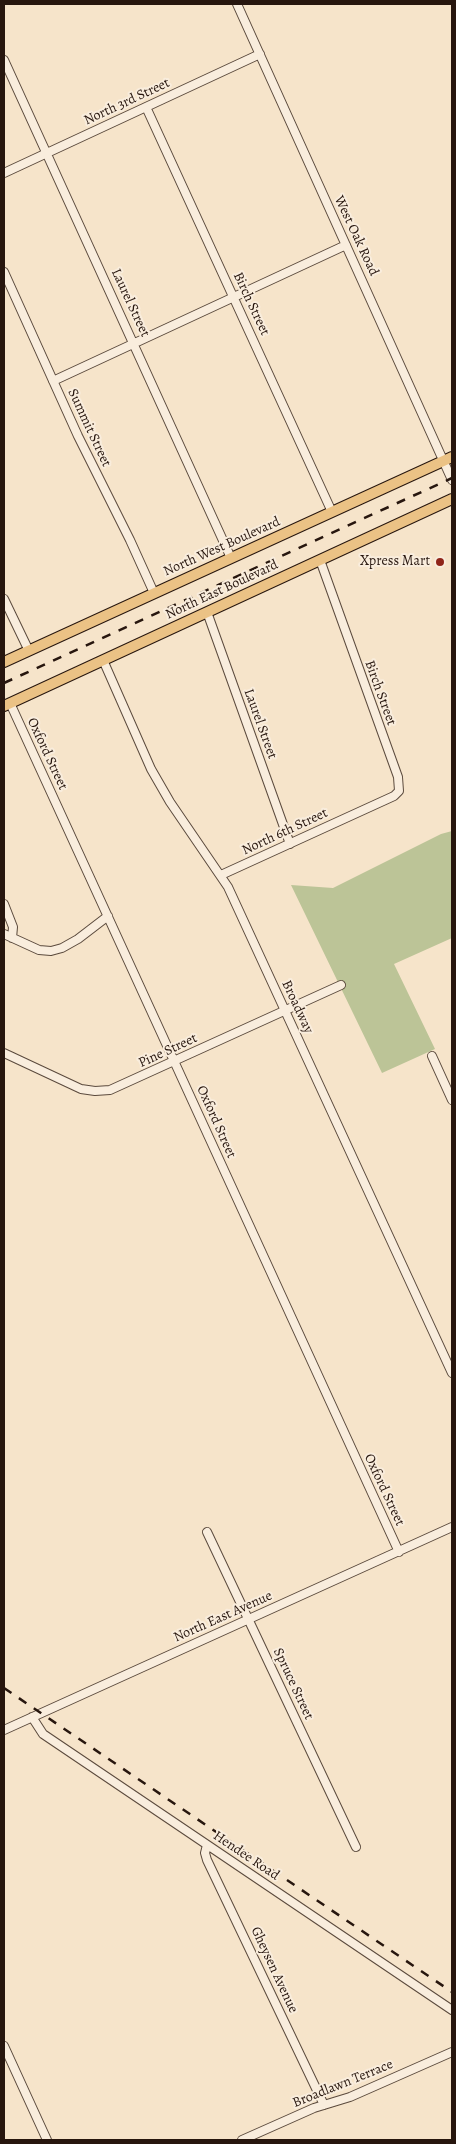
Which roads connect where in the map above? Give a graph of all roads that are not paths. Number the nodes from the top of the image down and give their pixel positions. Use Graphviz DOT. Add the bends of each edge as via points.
graph roads {
  1 [pos="237,4"];
  2 [pos="260,54"];
  3 [pos="4,60"];
  4 [pos="146,107"];
  5 [pos="47,153"];
  6 [pos="4,173"];
  7 [pos="346,245"];
  8 [pos="4,272"];
  9 [pos="234,298"];
  10 [pos="134,343"];
  11 [pos="53,381"];
  12 [pos="448,459"];
  13 [pos="452,479"];
  14 [pos="452,499"];
  15 [pos="332,512"];
  16 [pos="231,558"];
  17 [pos="320,560"];
  18 [pos="154,593"];
  19 [pos="4,599"];
  20 [pos="207,612"];
  21 [pos="28,651"];
  22 [pos="102,660"];
  23 [pos="4,662"];
  24 [pos="7,704"];
  25 [pos="358,812"];
  26 [pos="290,844"];
  27 [pos="221,875"];
  28 [pos="4,904"];
  29 [pos="108,916"];
  30 [pos="4,934"];
  31 [pos="12,938"];
  32 [pos="341,985"];
  33 [pos="285,1010"];
  34 [pos="4,1053"];
  35 [pos="432,1056"];
  36 [pos="174,1062"];
  37 [pos="452,1100"];
  38 [pos="452,1373"];
  39 [pos="452,1527"];
  40 [pos="207,1532"];
  41 [pos="399,1552"];
  42 [pos="248,1619"];
  43 [pos="32,1717"];
  44 [pos="4,1730"];
  45 [pos="207,1845"];
  46 [pos="356,1847"];
  47 [pos="452,2010"];
  48 [pos="4,2046"];
  49 [pos="452,2052"];
  50 [pos="324,2105"];
  51 [pos="47,2140"];
  52 [pos="242,2140"];
  1 -- 2 [label="street, West Oak Road"];
  2 -- 4 [label="street, North 3rd Street"];
  2 -- 7 [label="street, West Oak Road"];
  3 -- 5 [label="street, Laurel Street"];
  4 -- 5 [label="street, North 3rd Street"];
  4 -- 9 [label="street, Birch Street"];
  5 -- 6 [label="street, North 3rd Street"];
  5 -- 10 [label="street, Laurel Street"];
  7 -- 9 [label="street"];
  7 -- 12 [label="street, West Oak Road"];
  8 -- 11 [label="street, Summit Street"];
  9 -- 10 [label="street"];
  9 -- 15 [label="street, Birch Street"];
  10 -- 11 [label="street"];
  10 -- 16 [label="street, Laurel Street"];
  11 -- 18 [label="street, Summit Street"];
  12 -- 13 [label="street, West Oak Road"];
  12 -- 15 [label="main road, North West Boulevard"];
  14 -- 17 [label="main road, North East Boulevard"];
  15 -- 16 [label="main road, North West Boulevard"];
  16 -- 18 [label="main road, North West Boulevard"];
  17 -- 20 [label="main road, North East Boulevard"];
  17 -- 25 [label="street, Birch Street" via="400,785 394,796"];
  18 -- 21 [label="main road, North West Boulevard"];
  19 -- 21 [label="street"];
  20 -- 22 [label="main road, North East Boulevard"];
  20 -- 26 [label="street, Laurel Street"];
  21 -- 23 [label="main road, North West Boulevard"];
  22 -- 24 [label="main road, North East Boulevard"];
  22 -- 27 [label="street, Broadway" via="151,769"];
  24 -- 29 [label="street, Oxford Street"];
  25 -- 26 [label="street, North 6th Street"];
  26 -- 27 [label="street, North 6th Street"];
  27 -- 33 [label="street, Broadway"];
  28 -- 31 [label="street" via="13,928"];
  29 -- 31 [label="street" via="78,939 56,950 39,950"];
  29 -- 36 [label="street, Oxford Street"];
  30 -- 31 [label="street"];
  32 -- 33 [label="street, Pine Street"];
  33 -- 36 [label="street, Pine Street"];
  33 -- 38 [label="street, Broadway"];
  34 -- 36 [label="street, Pine Street" via="74,1086 95,1091 117,1088"];
  35 -- 37 [label="street"];
  36 -- 41 [label="street, Oxford Street"];
  39 -- 41 [label="street, North East Avenue"];
  40 -- 42 [label="street, Spruce Street"];
  41 -- 42 [label="street, North East Avenue"];
  42 -- 43 [label="street, North East Avenue"];
  42 -- 46 [label="street, Spruce Street"];
  43 -- 44 [label="street, North East Avenue"];
  43 -- 45 [label="street, Hendee Road" via="43,1734"];
  45 -- 47 [label="street, Hendee Road"];
  45 -- 50 [label="street, Gheysen Avenue" via="207,1860"];
  48 -- 51 [label="street"];
  49 -- 50 [label="street, Broadlawn Terrace" via="350,2097"];
  50 -- 52 [label="street, Broadlawn Terrace"];
}
